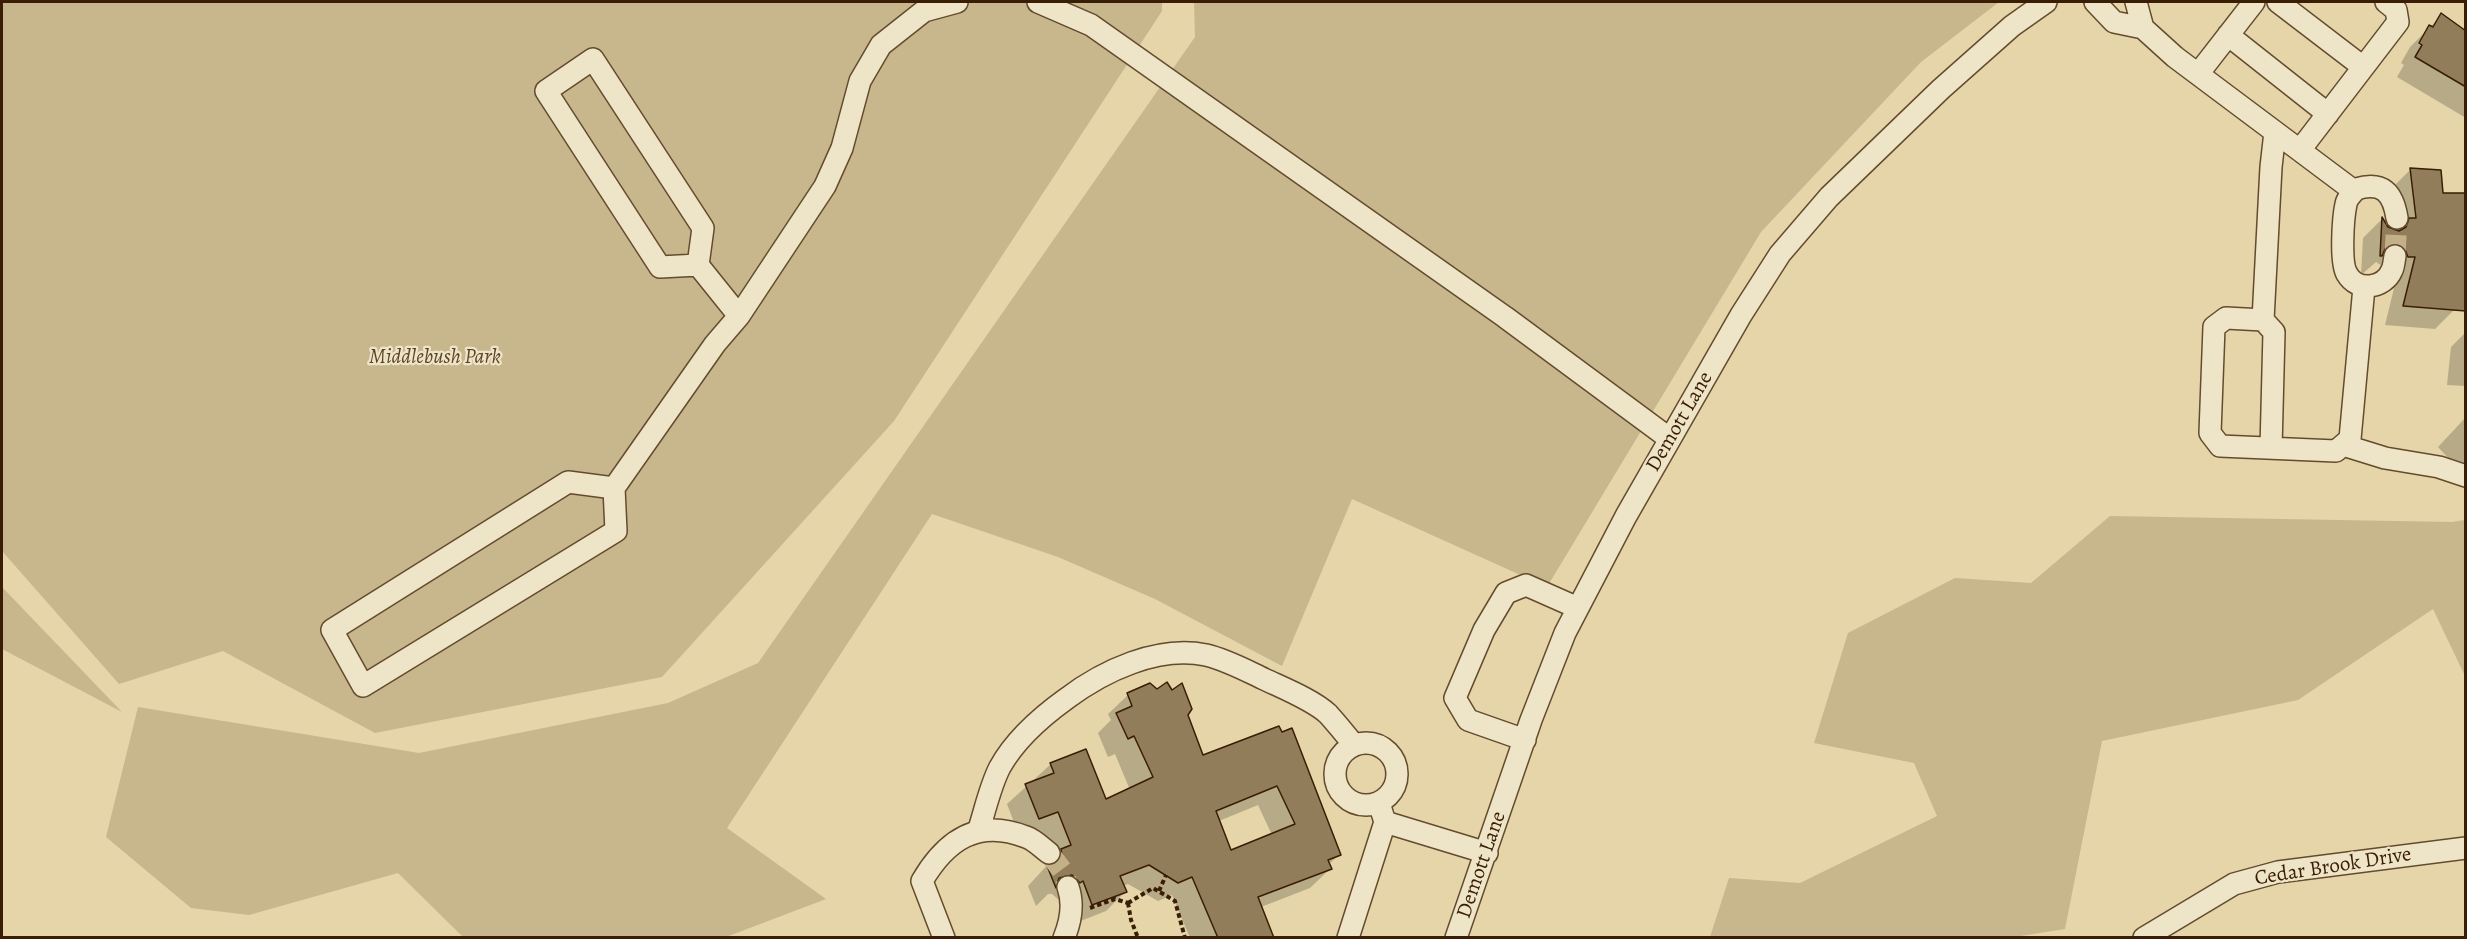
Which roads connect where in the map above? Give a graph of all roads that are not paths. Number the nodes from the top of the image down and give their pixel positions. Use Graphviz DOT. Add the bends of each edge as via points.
graph roads {
  1 [pos="950,2"];
  2 [pos="1038,2"];
  3 [pos="2046,2"];
  4 [pos="2095,2"];
  5 [pos="2136,2"];
  6 [pos="2254,2"];
  7 [pos="2278,2"];
  8 [pos="2394,4"];
  9 [pos="2143,28"];
  10 [pos="2228,35"];
  11 [pos="2363,68"];
  12 [pos="2198,74"];
  13 [pos="2328,114"];
  14 [pos="2276,132"];
  15 [pos="2300,150"];
  16 [pos="2354,191"];
  17 [pos="2397,218"];
  18 [pos="2395,256"];
  19 [pos="698,265"];
  20 [pos="2364,286"];
  21 [pos="739,316"];
  22 [pos="2263,321"];
  23 [pos="1670,439"];
  24 [pos="2343,445"];
  25 [pos="2271,448"];
  26 [pos="2466,476"];
  27 [pos="614,488"];
  28 [pos="1578,608"];
  29 [pos="1525,740"];
  30 [pos="1354,746"];
  31 [pos="1382,813"];
  32 [pos="978,831"];
  33 [pos="2466,848"];
  34 [pos="1049,853"];
  35 [pos="1487,853"];
  36 [pos="1068,887"];
  37 [pos="944,938"];
  38 [pos="1064,938"];
  39 [pos="1348,938"];
  40 [pos="1456,938"];
  41 [pos="2144,938"];
  1 -- 21 [label="street" via="924,11 881,45 860,81 842,148 825,186"];
  2 -- 23 [label="street" via="1091,25"];
  3 -- 23 [label="street, Demott Lane" via="2012,26 1941,89 1829,198 1780,254"];
  4 -- 9 [label="street" via="2114,22"];
  5 -- 9 [label="street"];
  6 -- 10 [label="street"];
  7 -- 11 [label="street"];
  8 -- 11 [label="street" via="2398,22"];
  9 -- 12 [label="street"];
  10 -- 12 [label="street"];
  10 -- 13 [label="street"];
  11 -- 13 [label="street"];
  12 -- 14 [label="street"];
  13 -- 15 [label="street"];
  14 -- 15 [label="street"];
  14 -- 22 [label="street"];
  15 -- 16 [label="street"];
  16 -- 17 [label="street" via="2365,186 2385,190 2392,198"];
  16 -- 20 [label="street" via="2346,204 2343,262 2348,277"];
  18 -- 20 [label="street" via="2387,278 2379,284"];
  19 -- 19 [label="street" via="660,267 546,91 593,59 703,228"];
  19 -- 21 [label="street"];
  20 -- 24 [label="street" via="2350,439"];
  21 -- 27 [label="street"];
  22 -- 25 [label="street" via="2274,332"];
  22 -- 25 [label="street" via="2226,318 2214,327 2210,433 2220,446"];
  23 -- 28 [label="street, Demott Lane"];
  24 -- 25 [label="street" via="2336,451"];
  24 -- 26 [label="street"];
  27 -- 27 [label="street" via="568,482 332,630 363,686 616,531"];
  28 -- 29 [label="street, Demott Lane"];
  28 -- 29 [label="street" via="1526,585 1506,593 1484,630 1459,688 1455,698 1468,720"];
  29 -- 35 [label="street, Demott Lane"];
  30 -- 31 [label="street" via="1365,743 1392,757 1396,767 1394,787"];
  30 -- 31 [label="street" via="1338,759 1338,789 1352,802"];
  30 -- 32 [label="street" via="1326,713 1228,662 1204,655 1176,654 1144,660 1111,671 1084,686 1050,711 1018,743 1000,768"];
  31 -- 35 [label="street"];
  31 -- 39 [label="street"];
  32 -- 34 [label="street" via="1004,830 1028,837"];
  32 -- 37 [label="street" via="954,841 935,858 922,881"];
  33 -- 41 [label="street, Cedar Brook Drive" via="2278,872 2234,884"];
  35 -- 40 [label="street, Demott Lane"];
  36 -- 38 [label="street" via="1070,922"];
}
